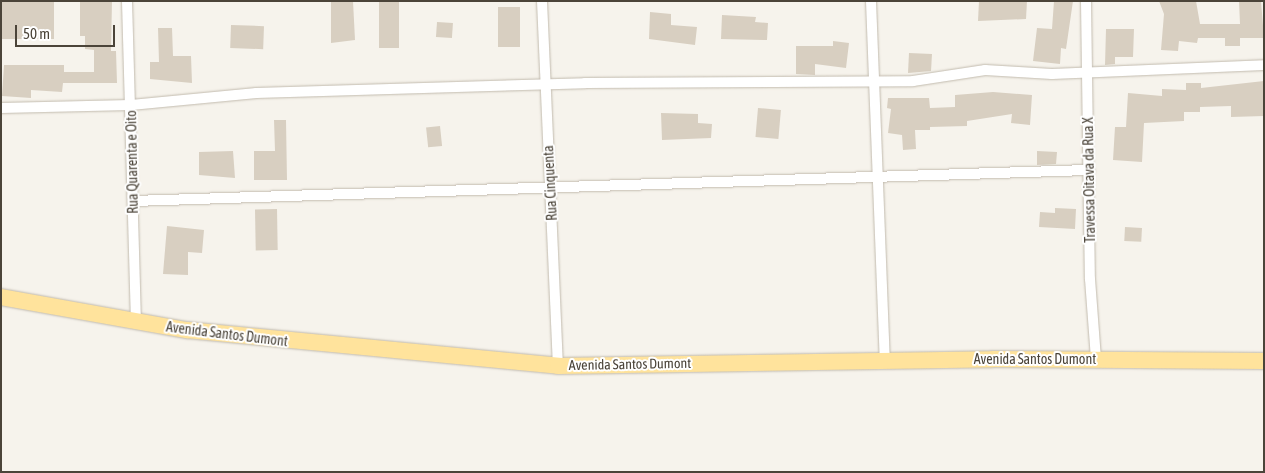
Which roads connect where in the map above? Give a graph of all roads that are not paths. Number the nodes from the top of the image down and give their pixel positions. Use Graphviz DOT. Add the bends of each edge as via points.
graph roads {
  1 [pos="127,1"];
  2 [pos="542,1"];
  3 [pos="871,1"];
  4 [pos="1086,1"];
  5 [pos="1264,65"];
  6 [pos="1087,73"];
  7 [pos="878,82"];
  8 [pos="546,85"];
  9 [pos="131,105"];
  10 [pos="1,108"];
  11 [pos="1089,170"];
  12 [pos="880,175"];
  13 [pos="550,185"];
  14 [pos="133,200"];
  15 [pos="1,297"];
  16 [pos="136,322"];
  17 [pos="1096,359"];
  18 [pos="885,361"];
  19 [pos="1264,361"];
  20 [pos="558,366"];
  1 -- 9 [label="street, Rua Quarenta e Oito"];
  2 -- 8 [label="street, Rua Cinquenta"];
  3 -- 7 [label="street"];
  4 -- 6 [label="street, Travessa Oitava da Rua X"];
  5 -- 6 [label="street"];
  6 -- 7 [label="street" via="985,70 934,80"];
  6 -- 11 [label="street, Travessa Oitava da Rua X"];
  7 -- 8 [label="street"];
  7 -- 12 [label="street"];
  8 -- 9 [label="street" via="256,93"];
  8 -- 13 [label="street, Rua Cinquenta"];
  9 -- 10 [label="street"];
  9 -- 14 [label="street, Rua Quarenta e Oito"];
  11 -- 12 [label="street"];
  11 -- 17 [label="street, Travessa Oitava da Rua X"];
  12 -- 13 [label="street"];
  12 -- 18 [label="street"];
  13 -- 14 [label="street"];
  13 -- 20 [label="street, Rua Cinquenta"];
  14 -- 16 [label="street, Rua Quarenta e Oito"];
  15 -- 16 [label="main road, Avenida Santos Dumont"];
  16 -- 20 [label="main road, Avenida Santos Dumont" via="408,355"];
  17 -- 18 [label="main road, Avenida Santos Dumont"];
  17 -- 19 [label="main road, Avenida Santos Dumont"];
  18 -- 20 [label="main road, Avenida Santos Dumont"];
}
